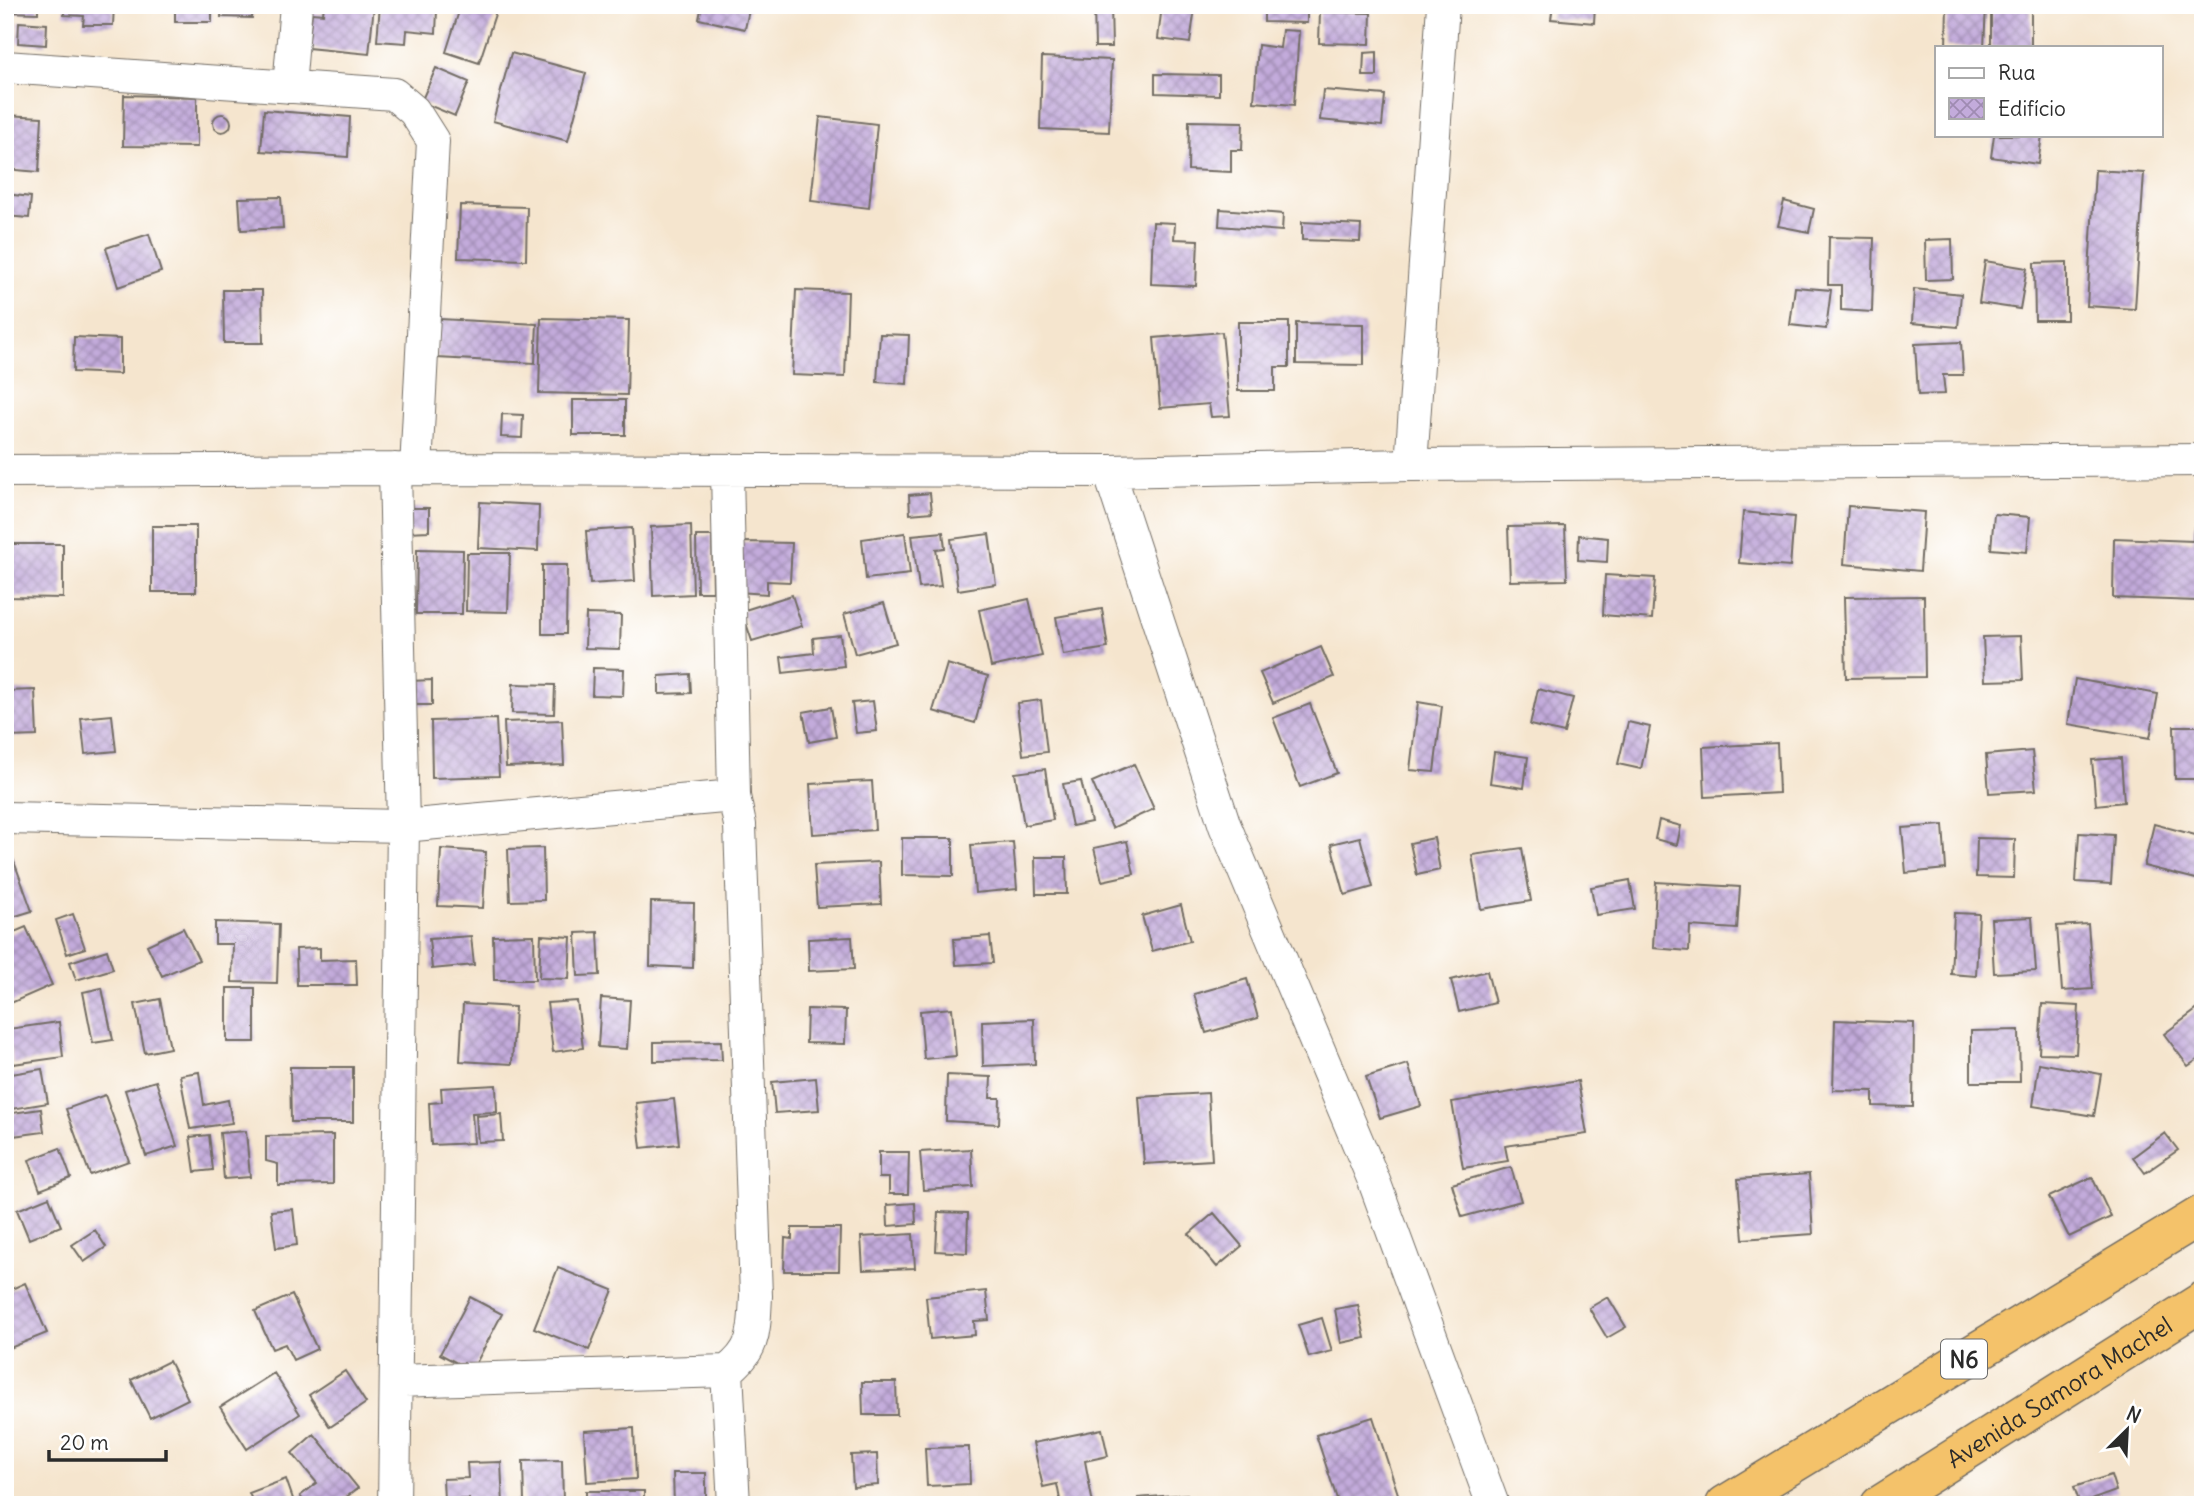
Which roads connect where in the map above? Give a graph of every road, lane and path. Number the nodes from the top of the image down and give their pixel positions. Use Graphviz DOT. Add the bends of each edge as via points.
graph roads {
  1 [pos="296,5"];
  2 [pos="1443,5"];
  3 [pos="5,68"];
  4 [pos="289,87"];
  5 [pos="2203,460"];
  6 [pos="1411,465"];
  7 [pos="405,469"];
  8 [pos="5,471"];
  9 [pos="727,471"];
  10 [pos="1109,471"];
  11 [pos="734,796"];
  12 [pos="5,818"];
  13 [pos="403,826"];
  14 [pos="2203,1214"];
  15 [pos="2203,1301"];
  16 [pos="727,1371"];
  17 [pos="396,1381"];
  18 [pos="394,1505"];
  19 [pos="734,1505"];
  20 [pos="1493,1505"];
  21 [pos="1724,1505"];
  22 [pos="1880,1505"];
  1 -- 4 [label="street"];
  2 -- 6 [label="street"];
  3 -- 4 [label="street"];
  4 -- 7 [label="street" via="394,94 414,111 433,141"];
  5 -- 6 [label="street"];
  6 -- 10 [label="street"];
  7 -- 8 [label="street"];
  7 -- 9 [label="street"];
  7 -- 13 [label="street"];
  9 -- 10 [label="street"];
  9 -- 11 [label="street"];
  10 -- 20 [label="street" via="1225,826 1374,1181"];
  11 -- 13 [label="street"];
  11 -- 16 [label="street" via="740,825 756,1296 750,1344"];
  12 -- 13 [label="street"];
  13 -- 17 [label="street"];
  14 -- 21 [label="highway, N6"];
  15 -- 22 [label="highway, Avenida Samora Machel"];
  16 -- 17 [label="street"];
  16 -- 19 [label="street"];
  17 -- 18 [label="street"];
}
